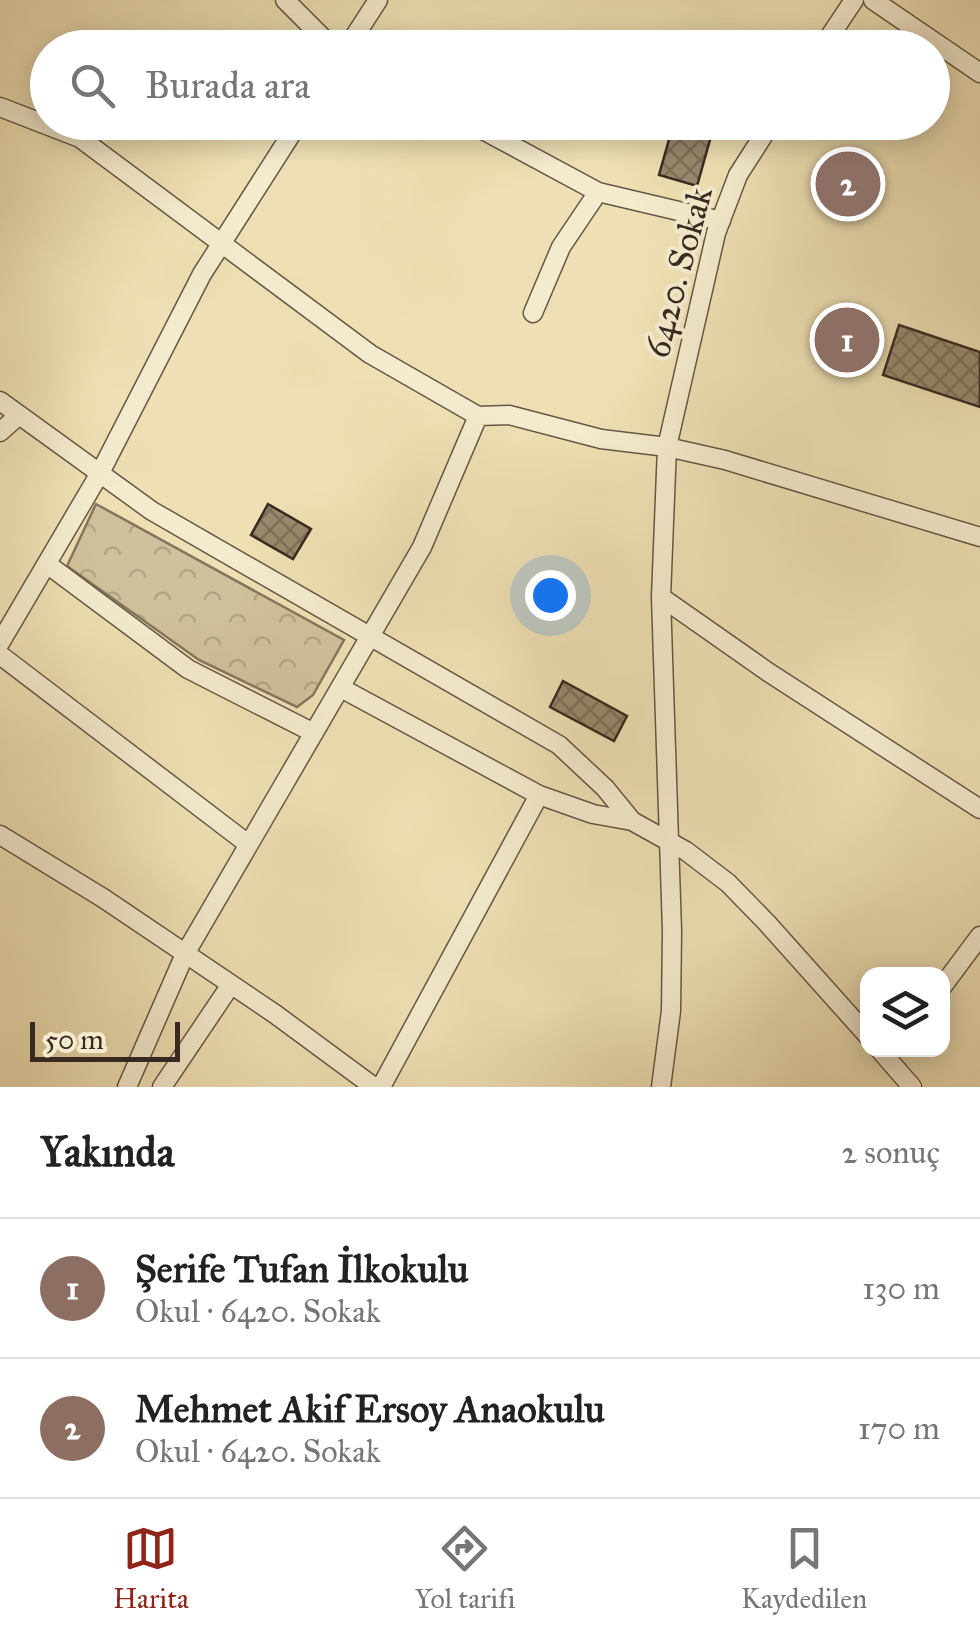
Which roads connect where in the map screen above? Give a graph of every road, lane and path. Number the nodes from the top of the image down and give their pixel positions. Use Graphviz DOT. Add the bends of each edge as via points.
graph roads {
  1 [pos="285,0"];
  2 [pos="378,0"];
  3 [pos="854,0"];
  4 [pos="873,0"];
  5 [pos="315,30"];
  6 [pos="359,30"];
  7 [pos="834,30"];
  8 [pos="918,30"];
  9 [pos="950,52"];
  10 [pos="980,72"];
  11 [pos="0,107"];
  12 [pos="30,119"];
  13 [pos="83,140"];
  14 [pos="287,140"];
  15 [pos="501,140"];
  16 [pos="761,140"];
  17 [pos="598,192"];
  18 [pos="721,221"];
  19 [pos="221,244"];
  20 [pos="534,313"];
  21 [pos="0,401"];
  22 [pos="19,415"];
  23 [pos="478,416"];
  24 [pos="0,432"];
  25 [pos="667,447"];
  26 [pos="100,474"];
  27 [pos="980,536"];
  28 [pos="47,564"];
  29 [pos="660,598"];
  30 [pos="373,636"];
  31 [pos="0,645"];
  32 [pos="342,688"];
  33 [pos="314,733"];
  34 [pos="540,795"];
  35 [pos="980,809"];
  36 [pos="632,821"];
  37 [pos="0,834"];
  38 [pos="669,842"];
  39 [pos="248,844"];
  40 [pos="980,936"];
  41 [pos="185,954"];
  42 [pos="950,977"];
  43 [pos="230,986"];
  44 [pos="860,1027"];
  45 [pos="893,1057"];
  46 [pos="661,1086"];
  47 [pos="127,1087"];
  48 [pos="162,1087"];
  49 [pos="377,1087"];
  50 [pos="912,1087"];
  1 -- 5 [label="street"];
  2 -- 6 [label="street"];
  3 -- 7 [label="street"];
  4 -- 8 [label="street"];
  9 -- 10 [label="street"];
  11 -- 12 [label="street"];
  13 -- 19 [label="street"];
  14 -- 19 [label="street"];
  15 -- 17 [label="street"];
  16 -- 18 [label="street, 6420. Sokak"];
  17 -- 18 [label="street"];
  17 -- 20 [label="street" via="561,247"];
  18 -- 25 [label="street, 6420. Sokak"];
  19 -- 23 [label="street" via="370,354"];
  19 -- 26 [label="street"];
  21 -- 22 [label="street"];
  22 -- 24 [label="street"];
  22 -- 26 [label="street"];
  23 -- 25 [label="street" via="510,416"];
  23 -- 30 [label="street" via="422,547"];
  25 -- 27 [label="street"];
  25 -- 29 [label="street, 6420. Sokak"];
  26 -- 28 [label="street"];
  26 -- 30 [label="street" via="152,511"];
  28 -- 31 [label="street"];
  28 -- 33 [label="street" via="188,668"];
  29 -- 35 [label="street"];
  29 -- 38 [label="street, 6420. Sokak"];
  30 -- 32 [label="street"];
  30 -- 36 [label="street" via="559,745"];
  31 -- 39 [label="street"];
  32 -- 33 [label="street"];
  32 -- 34 [label="street"];
  33 -- 39 [label="street"];
  34 -- 36 [label="street"];
  34 -- 49 [label="street"];
  36 -- 38 [label="street"];
  37 -- 41 [label="street"];
  38 -- 44 [label="street" via="728,884"];
  38 -- 46 [label="street, 6420. Sokak" via="671,1011"];
  39 -- 41 [label="street"];
  40 -- 42 [label="street"];
  41 -- 43 [label="street"];
  41 -- 47 [label="street"];
  43 -- 48 [label="street"];
  43 -- 49 [label="street"];
  45 -- 50 [label="street"];
}
